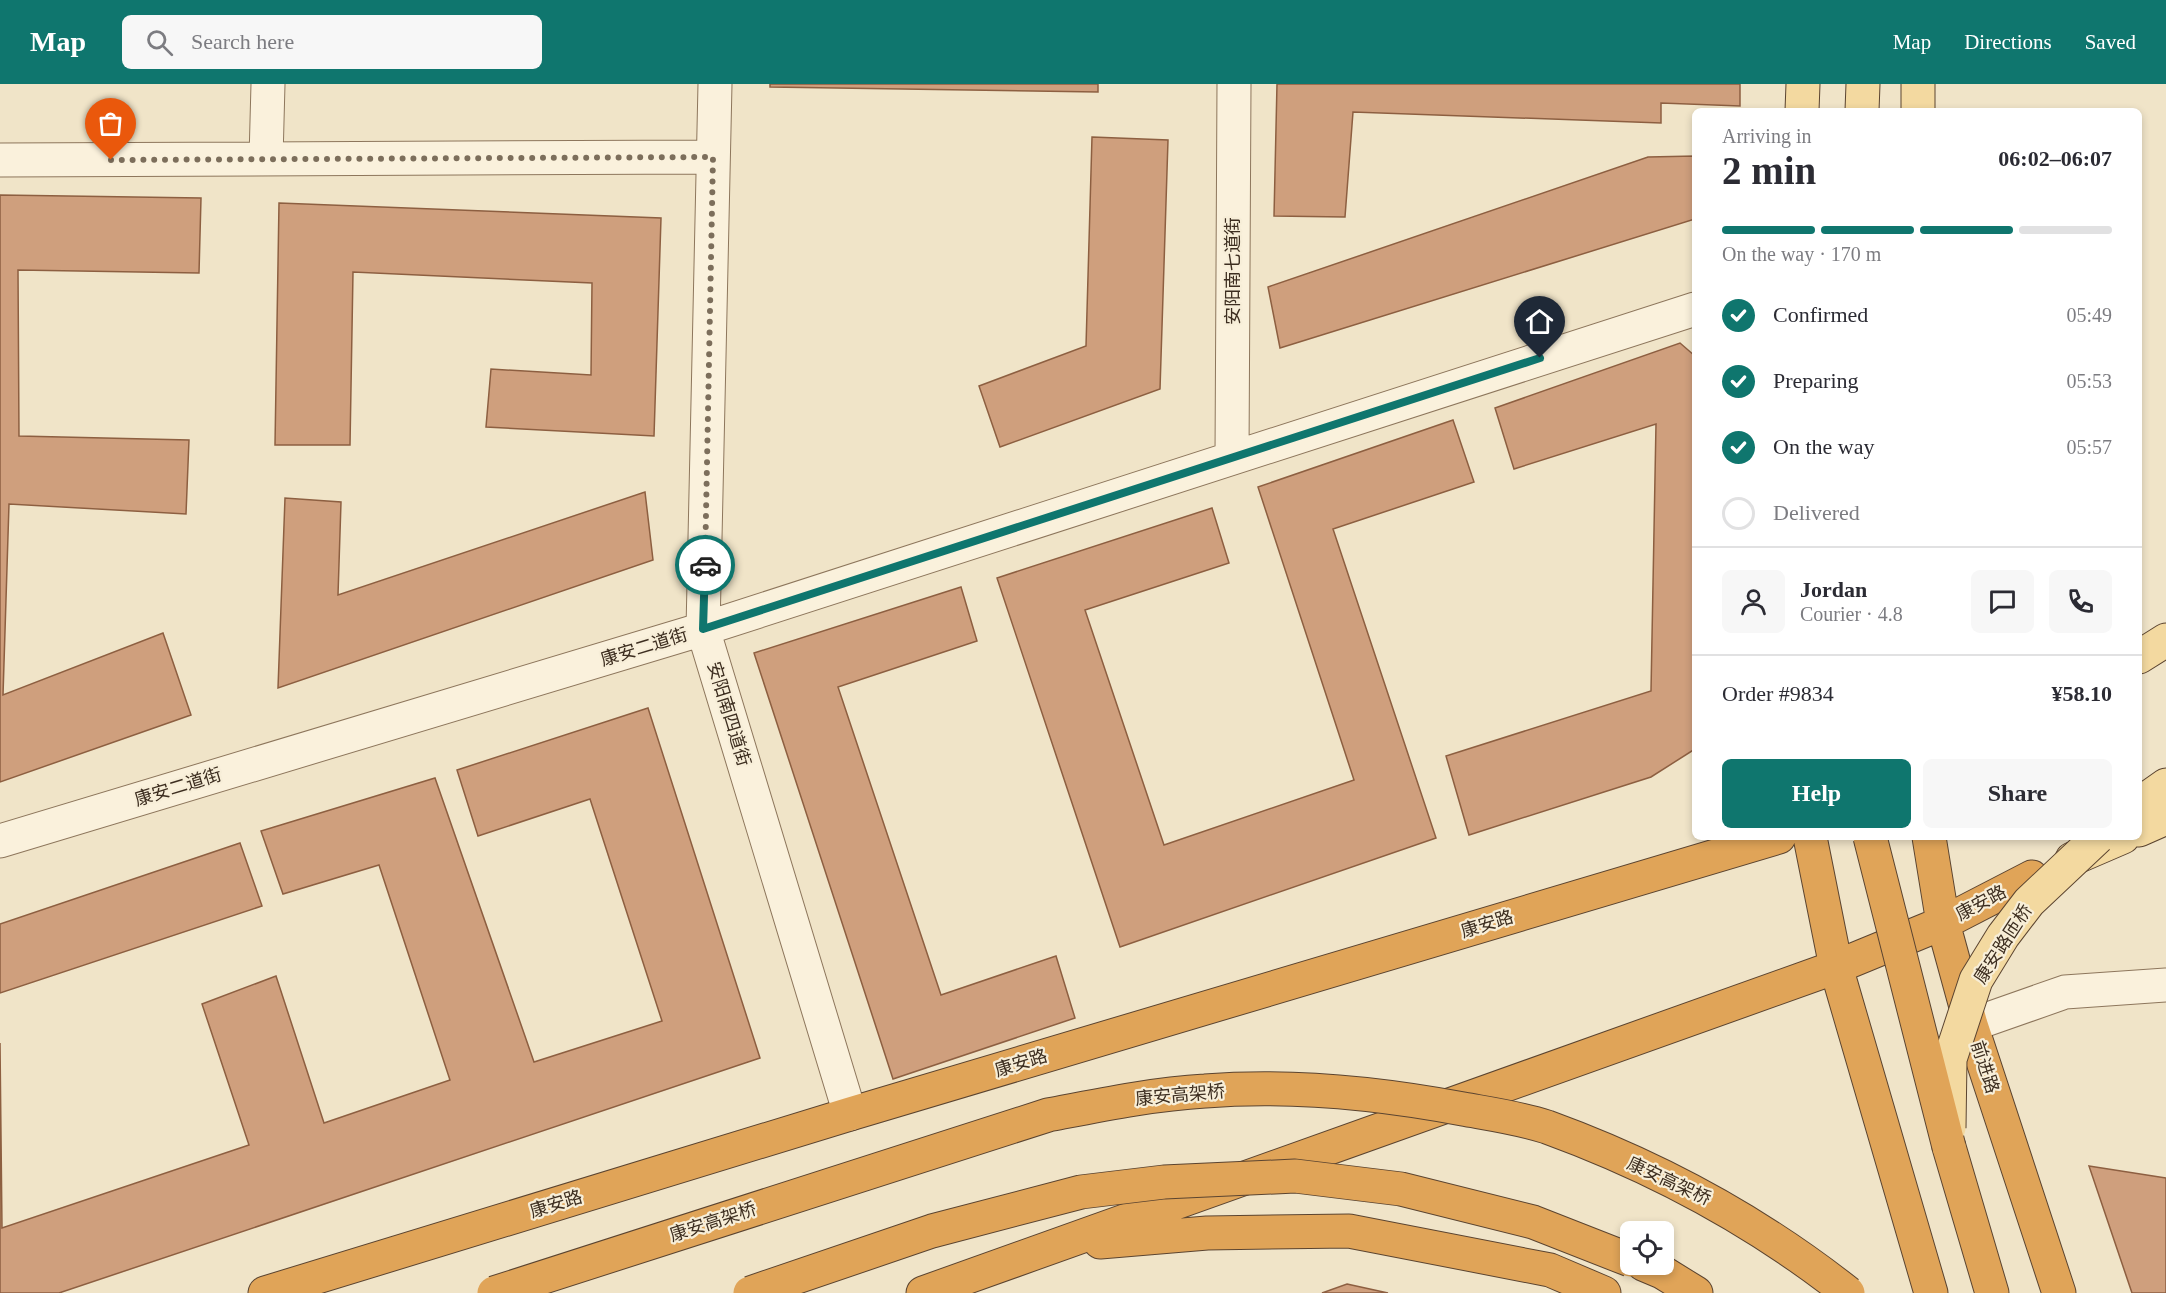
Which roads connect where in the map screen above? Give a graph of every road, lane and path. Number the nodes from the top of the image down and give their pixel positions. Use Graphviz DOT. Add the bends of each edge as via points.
graph roads {
  1 [pos="267,84"];
  2 [pos="715,84"];
  3 [pos="1234,84"];
  4 [pos="1803,84"];
  5 [pos="1863,84"];
  6 [pos="1918,84"];
  7 [pos="1802,108"];
  8 [pos="1862,108"];
  9 [pos="1918,108"];
  10 [pos="713,157"];
  11 [pos="266,159"];
  12 [pos="0,160"];
  13 [pos="1692,310"];
  14 [pos="1232,457"];
  15 [pos="703,629"];
  16 [pos="2166,640"];
  17 [pos="2142,655"];
  18 [pos="2166,785"];
  19 [pos="2142,802"];
  20 [pos="2166,818"];
  21 [pos="2142,829"];
  22 [pos="1769,840"];
  23 [pos="1811,840"];
  24 [pos="1871,840"];
  25 [pos="1929,840"];
  26 [pos="2095,840"];
  27 [pos="2116,840"];
  28 [pos="0,841"];
  29 [pos="2032,877"];
  30 [pos="1943,924"];
  31 [pos="1836,967"];
  32 [pos="2166,985"];
  33 [pos="1971,1025"];
  34 [pos="850,1114"];
  35 [pos="1949,1148"];
  36 [pos="1053,1246"];
  37 [pos="1620,1256"];
  38 [pos="1667,1275"];
  39 [pos="265,1293"];
  40 [pos="494,1293"];
  41 [pos="750,1293"];
  42 [pos="923,1293"];
  43 [pos="1604,1293"];
  44 [pos="1696,1293"];
  45 [pos="1848,1293"];
  46 [pos="1931,1293"];
  47 [pos="1992,1293"];
  48 [pos="2059,1293"];
  1 -- 11 [label="street"];
  2 -- 10 [label="street, 安阳南四道街"];
  3 -- 14 [label="street, 安阳南七道街"];
  4 -- 7 [label="main road"];
  5 -- 8 [label="main road"];
  6 -- 9 [label="main road"];
  10 -- 11 [label="street"];
  10 -- 15 [label="street, 安阳南四道街"];
  11 -- 12 [label="street"];
  13 -- 14 [label="street, 康安二道街"];
  14 -- 15 [label="street, 康安二道街"];
  15 -- 28 [label="street, 康安二道街"];
  15 -- 34 [label="street, 安阳南四道街"];
  16 -- 17 [label="main road"];
  18 -- 19 [label="main road"];
  20 -- 21 [label="main road"];
  22 -- 34 [label="highway, 康安路"];
  23 -- 31 [label="highway"];
  24 -- 35 [label="highway, bridge"];
  25 -- 30 [label="highway, 前进路"];
  26 -- 35 [label="main road, 康安路匝桥, bridge" via="2029,902 1976,981 1950,1059"];
  27 -- 29 [label="main road, 康安路"];
  29 -- 30 [label="highway, 康安路"];
  30 -- 31 [label="highway, 康安路"];
  30 -- 33 [label="highway, 前进路"];
  31 -- 36 [label="highway, 康安路"];
  31 -- 46 [label="highway"];
  32 -- 33 [label="street" via="2065,992"];
  33 -- 48 [label="highway, 前进路"];
  34 -- 39 [label="highway, 康安路"];
  35 -- 47 [label="highway"];
  36 -- 42 [label="highway, 康安路"];
  36 -- 43 [label="highway" via="1207,1233 1349,1231 1550,1270"];
  37 -- 41 [label="highway, bridge" via="1533,1222 1401,1189 1283,1176 1164,1182 1081,1192 932,1231"];
  38 -- 44 [label="highway"];
  40 -- 45 [label="highway, 康安高架桥, bridge" via="1048,1115 1206,1090 1329,1090 1399,1096 1546,1127 1664,1176 1724,1208 1774,1237"];
}
